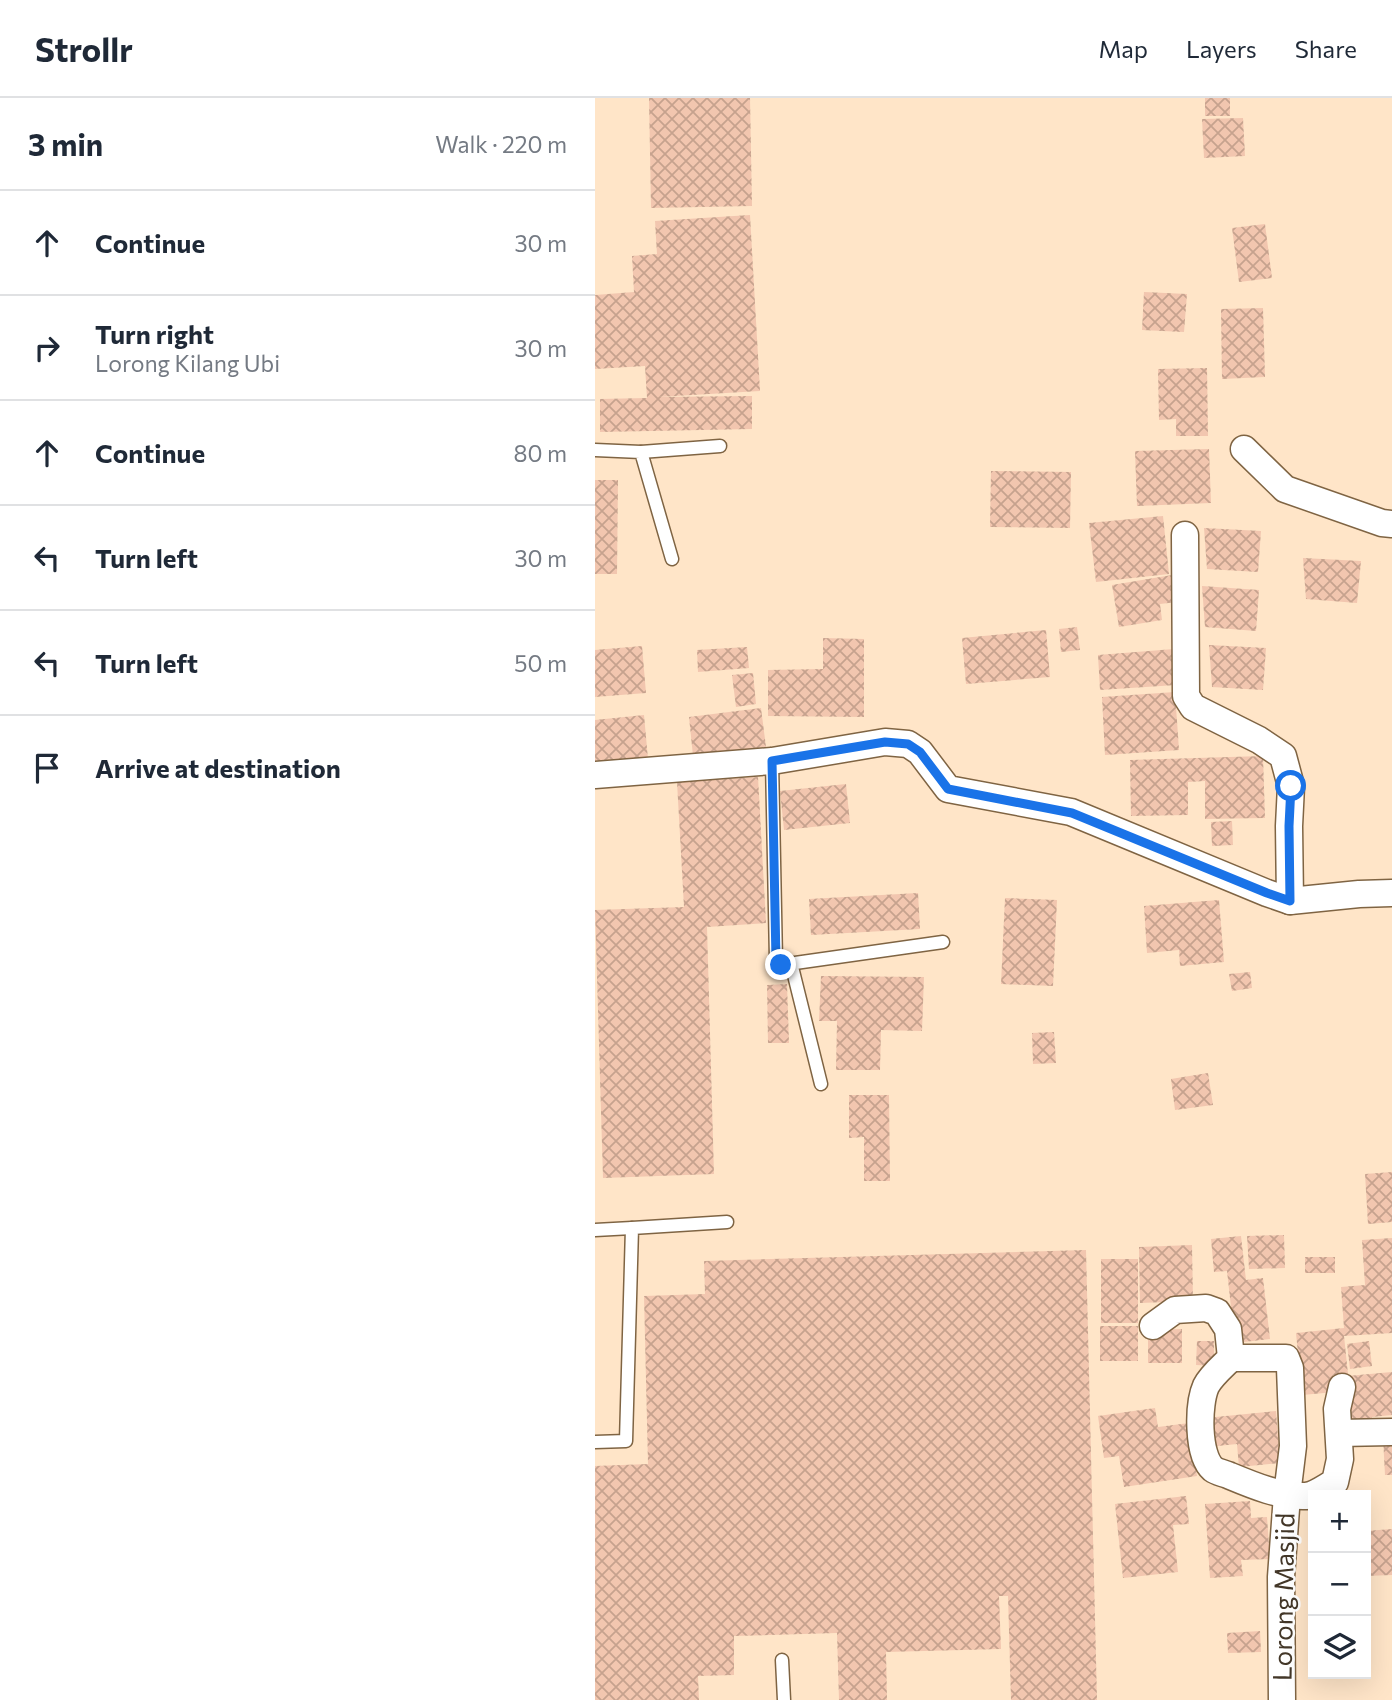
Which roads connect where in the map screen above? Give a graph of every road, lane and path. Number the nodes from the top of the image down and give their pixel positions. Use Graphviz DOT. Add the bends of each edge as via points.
graph roads {
  1 [pos="720,446"];
  2 [pos="1244,449"];
  3 [pos="595,450"];
  4 [pos="641,452"];
  5 [pos="1392,524"];
  6 [pos="1185,535"];
  7 [pos="672,559"];
  8 [pos="772,761"];
  9 [pos="595,775"];
  10 [pos="1392,893"];
  11 [pos="1290,901"];
  12 [pos="943,942"];
  13 [pos="791,963"];
  14 [pos="821,1084"];
  15 [pos="727,1222"];
  16 [pos="632,1228"];
  17 [pos="595,1230"];
  18 [pos="1153,1326"];
  19 [pos="1231,1358"];
  20 [pos="1342,1387"];
  21 [pos="1392,1432"];
  22 [pos="1339,1433"];
  23 [pos="595,1442"];
  24 [pos="1287,1494"];
  25 [pos="782,1660"];
  26 [pos="784,1700"];
  27 [pos="1282,1700"];
  1 -- 4 [label="lane"];
  2 -- 5 [label="street" via="1285,489"];
  3 -- 4 [label="lane"];
  4 -- 7 [label="lane"];
  6 -- 11 [label="street" via="1186,696 1193,707 1283,756 1291,786"];
  8 -- 9 [label="street"];
  8 -- 11 [label="street" via="885,742 908,744 920,752 948,789 1072,813"];
  8 -- 13 [label="lane" via="776,960 781,965"];
  10 -- 11 [label="street"];
  12 -- 13 [label="lane"];
  13 -- 14 [label="lane"];
  15 -- 16 [label="lane"];
  16 -- 17 [label="lane"];
  16 -- 23 [label="lane" via="626,1441"];
  18 -- 19 [label="street" via="1175,1310 1217,1312 1229,1329"];
  19 -- 24 [label="street, Lorong Masjid" via="1286,1358 1293,1446"];
  19 -- 24 [label="street" via="1207,1383 1202,1399 1207,1460 1214,1471"];
  20 -- 22 [label="street" via="1337,1409"];
  21 -- 22 [label="street"];
  22 -- 24 [label="street" via="1335,1482 1309,1496"];
  24 -- 27 [label="street, Lorong Masjid" via="1281,1577"];
  25 -- 26 [label="lane"];
}
